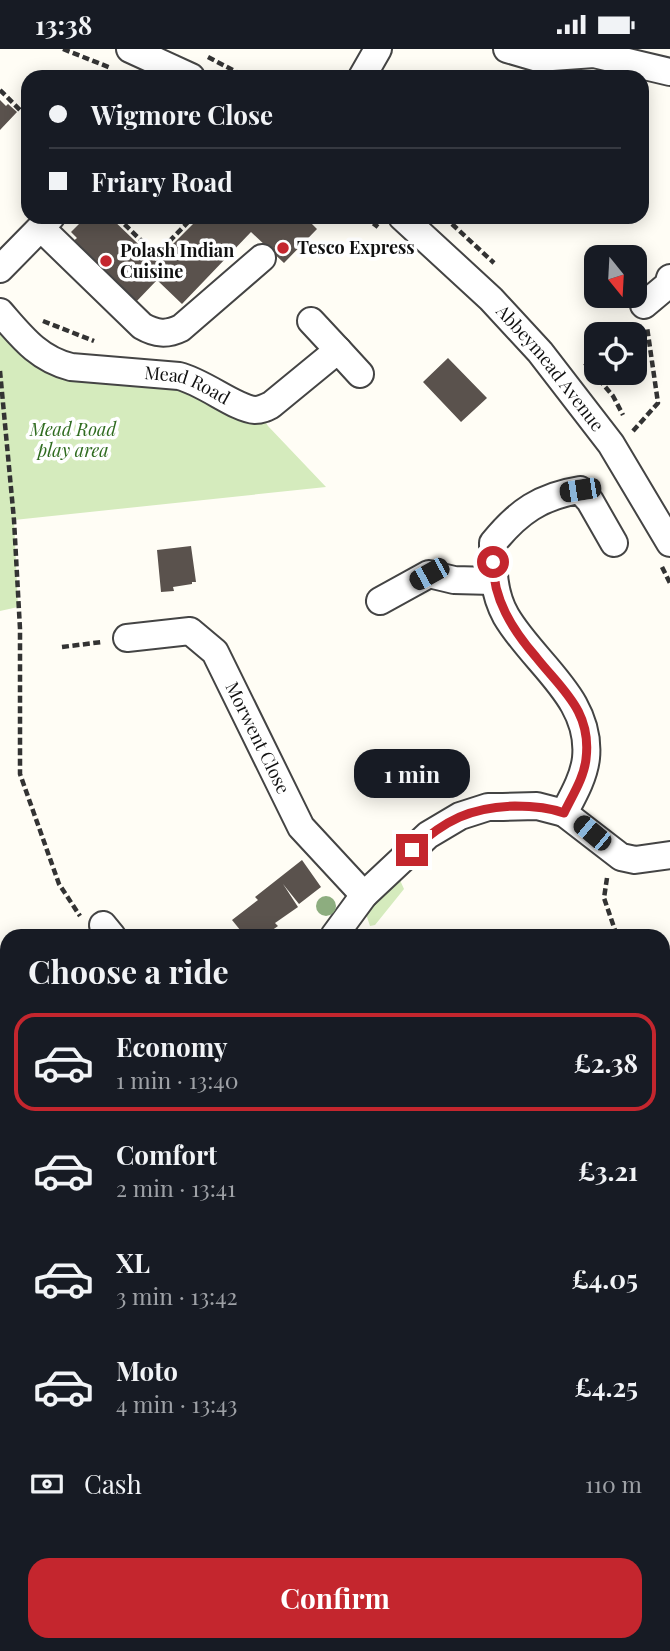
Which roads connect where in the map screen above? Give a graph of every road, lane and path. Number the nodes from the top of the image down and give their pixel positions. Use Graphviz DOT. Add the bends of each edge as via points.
graph roads {
  1 [pos="63,49"];
  2 [pos="130,49"];
  3 [pos="378,49"];
  4 [pos="507,49"];
  5 [pos="195,65"];
  6 [pos="535,67"];
  7 [pos="113,69"];
  8 [pos="216,70"];
  9 [pos="366,70"];
  10 [pos="670,72"];
  11 [pos="0,90"];
  12 [pos="20,110"];
  13 [pos="45,224"];
  14 [pos="47,224"];
  15 [pos="124,224"];
  16 [pos="186,224"];
  17 [pos="393,225"];
  18 [pos="262,258"];
  19 [pos="0,269"];
  20 [pos="670,278"];
  21 [pos="648,302"];
  22 [pos="644,308"];
  23 [pos="0,312"];
  24 [pos="37,318"];
  25 [pos="311,321"];
  26 [pos="98,343"];
  27 [pos="338,350"];
  28 [pos="0,371"];
  29 [pos="360,374"];
  30 [pos="611,444"];
  31 [pos="614,543"];
  32 [pos="664,551"];
  33 [pos="493,581"];
  34 [pos="670,583"];
  35 [pos="380,601"];
  36 [pos="127,639"];
  37 [pos="62,647"];
  38 [pos="564,813"];
  39 [pos="670,855"];
  40 [pos="621,857"];
  41 [pos="364,895"];
  42 [pos="100,927"];
  43 [pos="339,929"];
  44 [pos="614,929"];
  1 -- 7 [label="path"];
  2 -- 5 [label="street"];
  3 -- 9 [label="street"];
  4 -- 6 [label="street"];
  5 -- 8 [label="path"];
  6 -- 10 [label="street" via="594,54"];
  11 -- 12 [label="path"];
  13 -- 19 [label="street"];
  14 -- 18 [label="street" via="142,326 153,332 181,328"];
  15 -- 16 [label="path" via="156,255"];
  17 -- 30 [label="street, Abbeymead Avenue" via="491,299 540,352"];
  20 -- 21 [label="street"];
  22 -- 30 [label="path" via="657,403 633,431"];
  23 -- 27 [label="street, Mead Road" via="38,353 54,363 180,376 200,382 245,409 258,410 281,398"];
  24 -- 26 [label="path"];
  25 -- 27 [label="street"];
  27 -- 29 [label="street"];
  28 -- 42 [label="path" via="20,629 20,774 64,895"];
  30 -- 32 [label="street, Abbeymead Avenue"];
  31 -- 33 [label="street" via="580,490 558,493 524,511 493,543"];
  32 -- 34 [label="path"];
  33 -- 35 [label="street" via="429,574"];
  33 -- 38 [label="street" via="505,615 576,705 583,722 586,760"];
  36 -- 37 [label="path"];
  36 -- 41 [label="street, Morwent Close" via="190,631 215,652 301,827"];
  38 -- 40 [label="street"];
  38 -- 41 [label="street" via="537,806 488,807 460,816 428,835"];
  39 -- 40 [label="street" via="635,860"];
  40 -- 44 [label="path" via="604,891"];
  41 -- 43 [label="street"];
}
